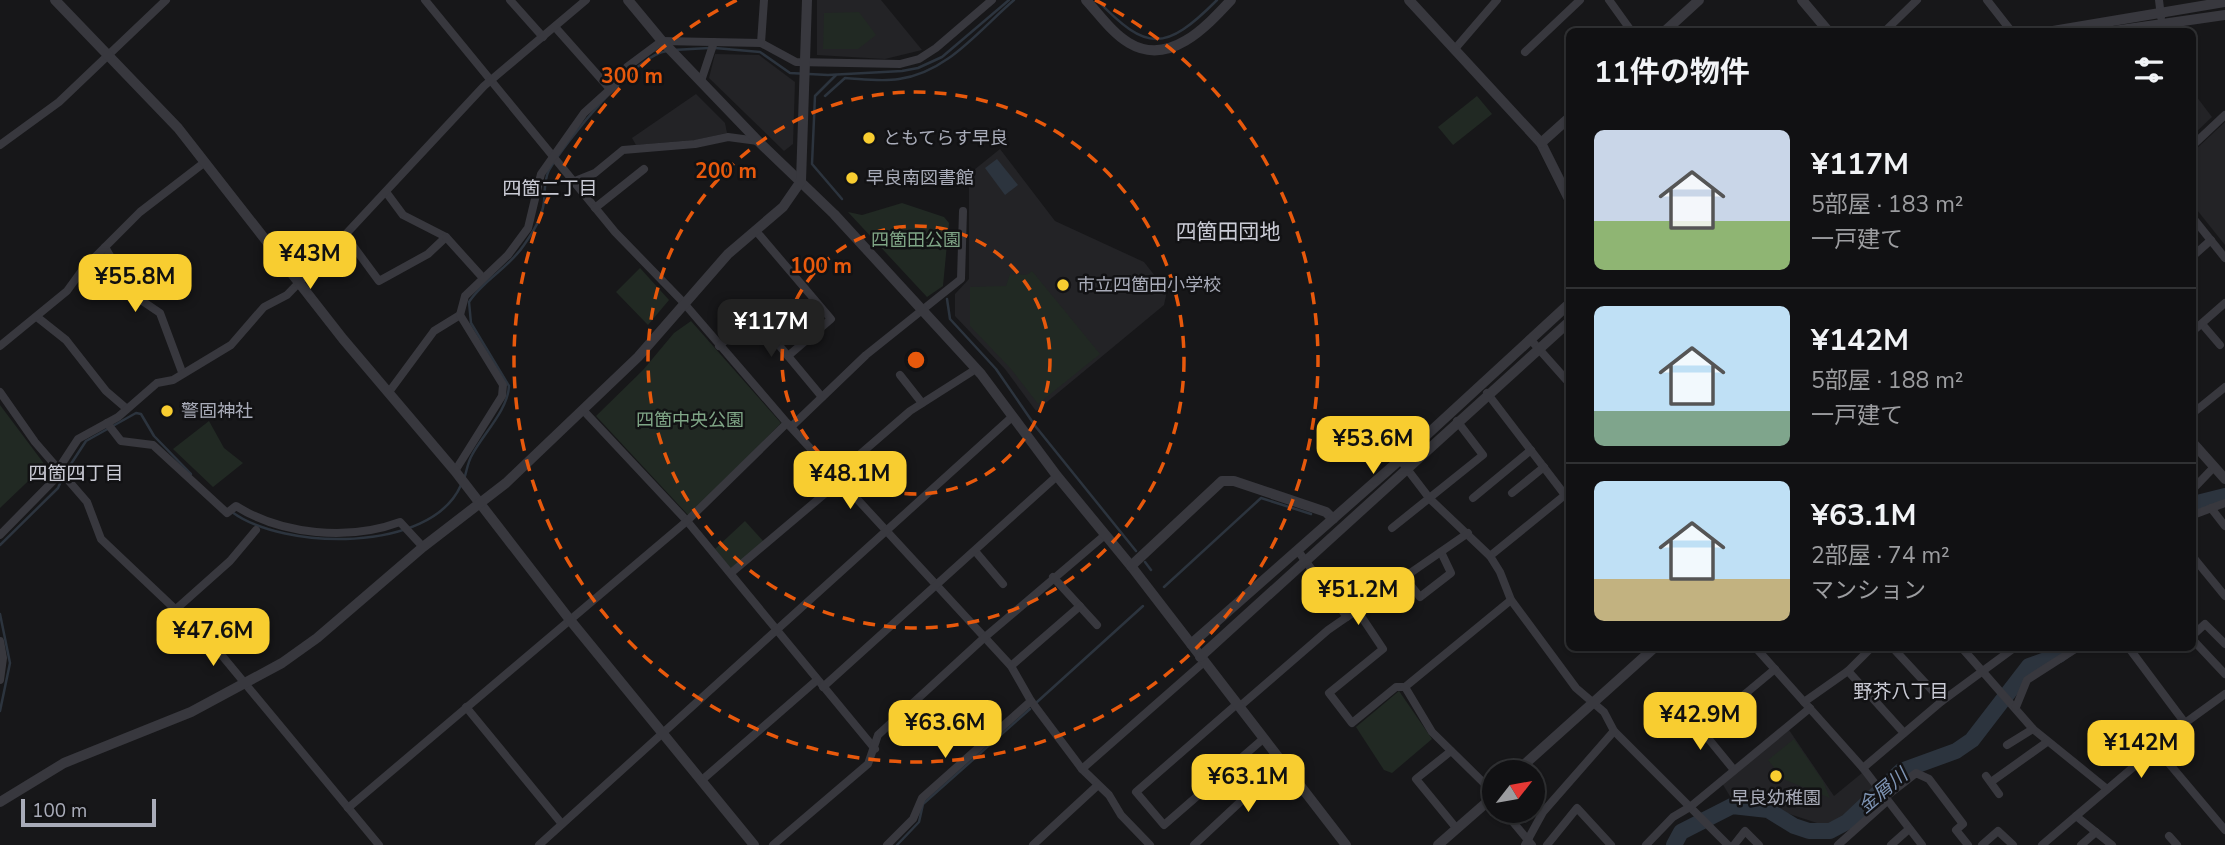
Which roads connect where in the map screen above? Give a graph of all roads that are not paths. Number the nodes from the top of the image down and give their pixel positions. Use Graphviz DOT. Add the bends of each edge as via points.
graph roads {
  1 [pos="55,0"];
  2 [pos="166,0"];
  3 [pos="425,0"];
  4 [pos="510,0"];
  5 [pos="586,0"];
  6 [pos="628,0"];
  7 [pos="764,0"];
  8 [pos="807,0"];
  9 [pos="992,0"];
  10 [pos="1086,0"];
  11 [pos="1231,0"];
  12 [pos="1409,0"];
  13 [pos="1497,0"];
  14 [pos="1580,0"];
  15 [pos="1609,0"];
  16 [pos="1699,0"];
  17 [pos="1802,0"];
  18 [pos="1987,0"];
  19 [pos="2159,0"];
  20 [pos="1916,1"];
  21 [pos="2225,2"];
  22 [pos="2225,15"];
  23 [pos="2162,18"];
  24 [pos="555,27"];
  25 [pos="1629,28"];
  26 [pos="1668,28"];
  27 [pos="1826,28"];
  28 [pos="1888,28"];
  29 [pos="2009,28"];
  30 [pos="2080,28"];
  31 [pos="2123,28"];
  32 [pos="543,37"];
  33 [pos="664,42"];
  34 [pos="761,43"];
  35 [pos="713,46"];
  36 [pos="1454,50"];
  37 [pos="1525,52"];
  38 [pos="110,54"];
  39 [pos="806,66"];
  40 [pos="490,81"];
  41 [pos="701,81"];
  42 [pos="610,89"];
  43 [pos="2225,115"];
  44 [pos="1566,121"];
  45 [pos="758,141"];
  46 [pos="2196,142"];
  47 [pos="1541,143"];
  48 [pos="0,145"];
  49 [pos="554,156"];
  50 [pos="205,162"];
  51 [pos="643,169"];
  52 [pos="575,181"];
  53 [pos="801,181"];
  54 [pos="386,192"];
  55 [pos="1566,193"];
  56 [pos="596,208"];
  57 [pos="963,211"];
  58 [pos="2196,222"];
  59 [pos="756,231"];
  60 [pos="345,235"];
  61 [pos="446,237"];
  62 [pos="2211,240"];
  63 [pos="105,247"];
  64 [pos="2196,253"];
  65 [pos="2225,258"];
  66 [pos="483,278"];
  67 [pos="299,282"];
  68 [pos="684,302"];
  69 [pos="2225,303"];
  70 [pos="1566,307"];
  71 [pos="922,310"];
  72 [pos="460,315"];
  73 [pos="37,317"];
  74 [pos="1566,324"];
  75 [pos="2202,324"];
  76 [pos="2196,329"];
  77 [pos="1530,339"];
  78 [pos="2220,345"];
  79 [pos="0,346"];
  80 [pos="719,346"];
  81 [pos="1538,349"];
  82 [pos="788,356"];
  83 [pos="976,369"];
  84 [pos="182,372"];
  85 [pos="900,374"];
  86 [pos="1566,380"];
  87 [pos="2225,387"];
  88 [pos="0,392"];
  89 [pos="389,392"];
  90 [pos="1488,393"];
  91 [pos="822,397"];
  92 [pos="922,403"];
  93 [pos="127,409"];
  94 [pos="583,410"];
  95 [pos="2196,411"];
  96 [pos="1012,417"];
  97 [pos="1457,421"];
  98 [pos="107,423"];
  99 [pos="789,425"];
  100 [pos="2196,446"];
  101 [pos="1531,450"];
  102 [pos="1402,464"];
  103 [pos="1544,467"];
  104 [pos="2214,467"];
  105 [pos="63,473"];
  106 [pos="457,474"];
  107 [pos="1056,476"];
  108 [pos="838,478"];
  109 [pos="2225,479"];
  110 [pos="2196,486"];
  111 [pos="1566,492"];
  112 [pos="1512,493"];
  113 [pos="1566,494"];
  114 [pos="1473,498"];
  115 [pos="1430,499"];
  116 [pos="2225,503"];
  117 [pos="478,505"];
  118 [pos="2211,508"];
  119 [pos="2196,514"];
  120 [pos="1333,519"];
  121 [pos="688,521"];
  122 [pos="2225,526"];
  123 [pos="1392,528"];
  124 [pos="256,530"];
  125 [pos="888,530"];
  126 [pos="1468,533"];
  127 [pos="0,535"];
  128 [pos="1105,535"];
  129 [pos="423,547"];
  130 [pos="975,551"];
  131 [pos="1441,552"];
  132 [pos="1301,556"];
  133 [pos="1490,556"];
  134 [pos="2196,561"];
  135 [pos="1131,566"];
  136 [pos="731,573"];
  137 [pos="1053,577"];
  138 [pos="1404,577"];
  139 [pos="938,584"];
  140 [pos="1003,584"];
  141 [pos="2225,596"];
  142 [pos="1510,600"];
  143 [pos="1080,606"];
  144 [pos="175,610"];
  145 [pos="1357,610"];
  146 [pos="1346,617"];
  147 [pos="570,620"];
  148 [pos="1097,625"];
  149 [pos="777,629"];
  150 [pos="2196,634"];
  151 [pos="985,637"];
  152 [pos="2196,640"];
  153 [pos="0,641"];
  154 [pos="1191,644"];
  155 [pos="2225,644"];
  156 [pos="1651,651"];
  157 [pos="1759,651"];
  158 [pos="1859,651"];
  159 [pos="1868,651"];
  160 [pos="1896,651"];
  161 [pos="1965,651"];
  162 [pos="2010,651"];
  163 [pos="2072,651"];
  164 [pos="2131,651"];
  165 [pos="1863,656"];
  166 [pos="1202,659"];
  167 [pos="1011,666"];
  168 [pos="1775,669"];
  169 [pos="1848,671"];
  170 [pos="1984,672"];
  171 [pos="2225,674"];
  172 [pos="0,680"];
  173 [pos="820,684"];
  174 [pos="245,685"];
  175 [pos="1405,687"];
  176 [pos="2225,694"];
  177 [pos="1031,701"];
  178 [pos="1942,701"];
  179 [pos="1594,704"];
  180 [pos="1807,705"];
  181 [pos="2014,705"];
  182 [pos="1238,706"];
  183 [pos="466,707"];
  184 [pos="1727,709"];
  185 [pos="1689,715"];
  186 [pos="2185,723"];
  187 [pos="2033,729"];
  188 [pos="1615,731"];
  189 [pos="1904,733"];
  190 [pos="662,734"];
  191 [pos="1263,739"];
  192 [pos="2048,742"];
  193 [pos="2007,745"];
  194 [pos="2156,748"];
  195 [pos="875,749"];
  196 [pos="1451,751"];
  197 [pos="1531,760"];
  198 [pos="1282,763"];
  199 [pos="1863,768"];
  200 [pos="1082,769"];
  201 [pos="1734,770"];
  202 [pos="702,780"];
  203 [pos="1482,783"];
  204 [pos="1098,785"];
  205 [pos="2107,789"];
  206 [pos="1999,794"];
  207 [pos="1884,798"];
  208 [pos="0,803"];
  209 [pos="1482,807"];
  210 [pos="1690,807"];
  211 [pos="348,808"];
  212 [pos="2076,816"];
  213 [pos="1513,823"];
  214 [pos="562,824"];
  215 [pos="1457,829"];
  216 [pos="1909,829"];
  217 [pos="2225,830"];
  218 [pos="2096,832"];
  219 [pos="2169,836"];
  220 [pos="1528,843"];
  221 [pos="379,845"];
  222 [pos="539,845"];
  223 [pos="754,845"];
  224 [pos="773,845"];
  225 [pos="887,845"];
  226 [pos="1033,845"];
  227 [pos="1150,845"];
  228 [pos="1194,845"];
  229 [pos="1346,845"];
  230 [pos="1438,845"];
  231 [pos="1547,845"];
  232 [pos="1611,845"];
  233 [pos="1646,845"];
  234 [pos="1728,845"];
  235 [pos="1734,845"];
  236 [pos="1759,845"];
  237 [pos="1838,845"];
  238 [pos="1891,845"];
  239 [pos="1922,845"];
  240 [pos="1968,845"];
  241 [pos="1982,845"];
  242 [pos="2013,845"];
  243 [pos="2042,845"];
  244 [pos="2081,845"];
  245 [pos="2112,845"];
  246 [pos="2177,845"];
  1 -- 38 [label="street"];
  2 -- 38 [label="street"];
  3 -- 40 [label="street"];
  4 -- 32 [label="street"];
  5 -- 24 [label="street"];
  6 -- 33 [label="street"];
  7 -- 34 [label="street"];
  8 -- 39 [label="street"];
  9 -- 39 [label="street" via="919,59 879,66"];
  10 -- 11 [label="street" via="1129,43 1159,50 1188,40"];
  12 -- 36 [label="street"];
  13 -- 36 [label="street"];
  14 -- 37 [label="street"];
  15 -- 25 [label="street"];
  16 -- 26 [label="street"];
  17 -- 27 [label="street"];
  18 -- 29 [label="street"];
  19 -- 23 [label="street"];
  20 -- 28 [label="street"];
  21 -- 23 [label="street"];
  22 -- 23 [label="street"];
  23 -- 30 [label="street"];
  23 -- 31 [label="street"];
  24 -- 32 [label="street"];
  24 -- 42 [label="street"];
  32 -- 40 [label="street"];
  33 -- 35 [label="street"];
  33 -- 41 [label="street"];
  33 -- 42 [label="street" via="627,67"];
  34 -- 35 [label="street"];
  34 -- 39 [label="street"];
  35 -- 41 [label="street"];
  36 -- 47 [label="street"];
  38 -- 48 [label="street" via="59,102"];
  38 -- 50 [label="street"];
  39 -- 53 [label="street"];
  40 -- 49 [label="street"];
  40 -- 54 [label="street"];
  41 -- 45 [label="street"];
  42 -- 49 [label="street" via="584,113"];
  43 -- 46 [label="street"];
  44 -- 47 [label="street"];
  45 -- 52 [label="street" via="728,137 623,150 595,173"];
  45 -- 53 [label="street"];
  47 -- 55 [label="street"];
  49 -- 52 [label="street"];
  49 -- 66 [label="street" via="541,174 528,228"];
  50 -- 63 [label="street" via="140,212"];
  50 -- 67 [label="street"];
  51 -- 56 [label="street"];
  52 -- 56 [label="street"];
  53 -- 59 [label="street"];
  53 -- 71 [label="street"];
  54 -- 60 [label="street"];
  54 -- 61 [label="street" via="403,215"];
  56 -- 68 [label="street"];
  57 -- 71 [label="street" via="961,279"];
  58 -- 62 [label="street"];
  59 -- 68 [label="street"];
  59 -- 82 [label="street" via="831,319"];
  60 -- 61 [label="street" via="379,281 428,254"];
  60 -- 67 [label="street"];
  61 -- 66 [label="street"];
  62 -- 64 [label="street"];
  62 -- 65 [label="street"];
  63 -- 73 [label="street"];
  63 -- 84 [label="street" via="132,294 160,313"];
  66 -- 72 [label="street" via="465,296"];
  67 -- 84 [label="street" via="287,295 264,307 231,345"];
  67 -- 89 [label="street"];
  68 -- 80 [label="street"];
  68 -- 94 [label="street" via="638,357"];
  69 -- 75 [label="street"];
  70 -- 77 [label="street"];
  71 -- 83 [label="street"];
  71 -- 91 [label="street"];
  72 -- 89 [label="street" via="434,331"];
  72 -- 106 [label="street" via="503,385 502,396"];
  73 -- 79 [label="street"];
  73 -- 93 [label="street" via="66,340 106,391"];
  74 -- 81 [label="street"];
  75 -- 76 [label="street"];
  75 -- 78 [label="street"];
  77 -- 81 [label="street"];
  77 -- 102 [label="street"];
  80 -- 82 [label="street" via="754,315"];
  80 -- 99 [label="street"];
  81 -- 86 [label="street"];
  81 -- 90 [label="street"];
  82 -- 91 [label="street"];
  83 -- 92 [label="street"];
  83 -- 96 [label="street"];
  84 -- 93 [label="street" via="173,380 157,383"];
  85 -- 92 [label="street"];
  87 -- 95 [label="street"];
  88 -- 105 [label="street"];
  89 -- 106 [label="street"];
  90 -- 97 [label="street"];
  90 -- 101 [label="street"];
  91 -- 99 [label="street"];
  92 -- 108 [label="street"];
  93 -- 98 [label="street"];
  94 -- 117 [label="street"];
  94 -- 121 [label="street"];
  96 -- 107 [label="street"];
  96 -- 125 [label="street"];
  97 -- 102 [label="street"];
  97 -- 115 [label="street" via="1483,454"];
  98 -- 105 [label="street" via="78,439"];
  98 -- 129 [label="street" via="121,441 153,445 227,513 236,506 289,528 317,531 377,531 400,522"];
  99 -- 108 [label="street"];
  99 -- 121 [label="street"];
  100 -- 104 [label="street"];
  101 -- 103 [label="street"];
  101 -- 114 [label="street"];
  102 -- 115 [label="street"];
  102 -- 120 [label="street"];
  102 -- 132 [label="street"];
  103 -- 111 [label="street"];
  103 -- 112 [label="street"];
  104 -- 109 [label="street"];
  104 -- 110 [label="street"];
  105 -- 127 [label="street"];
  105 -- 144 [label="street" via="87,502 101,539"];
  106 -- 117 [label="street"];
  107 -- 128 [label="street"];
  107 -- 130 [label="street"];
  108 -- 125 [label="street"];
  108 -- 136 [label="street"];
  113 -- 133 [label="street"];
  115 -- 123 [label="street"];
  115 -- 126 [label="street"];
  116 -- 118 [label="street"];
  117 -- 129 [label="street"];
  117 -- 147 [label="street"];
  118 -- 119 [label="street"];
  118 -- 122 [label="street"];
  120 -- 132 [label="street"];
  120 -- 135 [label="street" via="1326,512 1222,481"];
  121 -- 136 [label="street"];
  121 -- 147 [label="street"];
  124 -- 144 [label="street" via="230,561"];
  125 -- 139 [label="street"];
  125 -- 149 [label="street"];
  126 -- 131 [label="street"];
  126 -- 133 [label="street"];
  128 -- 135 [label="street"];
  128 -- 137 [label="street"];
  129 -- 174 [label="street" via="317,638"];
  130 -- 139 [label="street"];
  130 -- 140 [label="street"];
  131 -- 138 [label="street"];
  131 -- 138 [label="street" via="1451,573 1420,597"];
  132 -- 146 [label="street"];
  132 -- 154 [label="street"];
  132 -- 166 [label="street"];
  133 -- 142 [label="street"];
  134 -- 141 [label="street"];
  135 -- 154 [label="street"];
  136 -- 149 [label="street"];
  137 -- 143 [label="street"];
  137 -- 151 [label="street"];
  138 -- 145 [label="street"];
  139 -- 151 [label="street"];
  139 -- 173 [label="street"];
  142 -- 175 [label="street"];
  142 -- 179 [label="street" via="1576,688"];
  143 -- 148 [label="street"];
  143 -- 167 [label="street"];
  144 -- 174 [label="street" via="214,646"];
  145 -- 146 [label="street"];
  145 -- 175 [label="street" via="1383,649 1329,693 1352,723 1396,687"];
  146 -- 182 [label="street"];
  147 -- 183 [label="street"];
  147 -- 190 [label="street"];
  149 -- 173 [label="street"];
  149 -- 190 [label="street"];
  150 -- 155 [label="street" via="2206,624"];
  151 -- 167 [label="street"];
  151 -- 195 [label="street" via="878,735"];
  152 -- 171 [label="street"];
  153 -- 172 [label="street"];
  154 -- 166 [label="street"];
  156 -- 179 [label="street"];
  157 -- 168 [label="street"];
  158 -- 165 [label="street"];
  159 -- 165 [label="street"];
  160 -- 178 [label="street"];
  161 -- 170 [label="street"];
  162 -- 170 [label="street"];
  163 -- 181 [label="street" via="2027,680"];
  164 -- 186 [label="street"];
  165 -- 169 [label="street"];
  166 -- 182 [label="street"];
  166 -- 200 [label="street"];
  167 -- 177 [label="street"];
  168 -- 180 [label="street"];
  168 -- 184 [label="street"];
  169 -- 180 [label="street"];
  169 -- 189 [label="street"];
  170 -- 178 [label="street"];
  170 -- 181 [label="street"];
  173 -- 195 [label="street"];
  173 -- 202 [label="street"];
  174 -- 208 [label="street" via="64,763"];
  174 -- 211 [label="street"];
  175 -- 196 [label="street" via="1432,732"];
  176 -- 186 [label="street"];
  177 -- 200 [label="street"];
  177 -- 225 [label="street" via="922,798 913,819"];
  178 -- 189 [label="street"];
  179 -- 188 [label="street"];
  179 -- 197 [label="street"];
  180 -- 199 [label="street"];
  180 -- 201 [label="street"];
  181 -- 187 [label="street"];
  182 -- 191 [label="street"];
  182 -- 191 [label="street" via="1136,792 1164,825"];
  183 -- 211 [label="street"];
  183 -- 214 [label="street"];
  185 -- 201 [label="street"];
  186 -- 194 [label="street"];
  187 -- 192 [label="street"];
  187 -- 193 [label="street"];
  188 -- 210 [label="street"];
  188 -- 220 [label="street" via="1543,812"];
  189 -- 199 [label="street"];
  190 -- 202 [label="street"];
  190 -- 214 [label="street"];
  191 -- 198 [label="street"];
  192 -- 205 [label="street"];
  192 -- 206 [label="street" via="1988,779"];
  194 -- 205 [label="street"];
  194 -- 217 [label="street"];
  195 -- 224 [label="street" via="868,764"];
  196 -- 203 [label="street"];
  196 -- 215 [label="street" via="1416,779"];
  198 -- 228 [label="street"];
  198 -- 229 [label="street"];
  199 -- 207 [label="street"];
  200 -- 204 [label="street"];
  201 -- 210 [label="street"];
  202 -- 223 [label="street"];
  204 -- 226 [label="street"];
  204 -- 227 [label="street"];
  205 -- 212 [label="street"];
  207 -- 216 [label="street"];
  207 -- 237 [label="street"];
  207 -- 240 [label="street" via="1916,773 1929,779 1963,824 1956,830"];
  209 -- 215 [label="street"];
  210 -- 233 [label="street" via="1673,817"];
  210 -- 234 [label="street"];
  211 -- 221 [label="street"];
  212 -- 218 [label="street"];
  212 -- 243 [label="street"];
  213 -- 220 [label="street"];
  214 -- 222 [label="street"];
  215 -- 230 [label="street"];
  216 -- 238 [label="street"];
  216 -- 239 [label="street"];
  218 -- 244 [label="street"];
  218 -- 245 [label="street"];
  219 -- 246 [label="street"];
  231 -- 232 [label="street" via="1577,808"];
  235 -- 236 [label="street" via="1745,831"];
  241 -- 242 [label="street" via="1998,831"];
}
